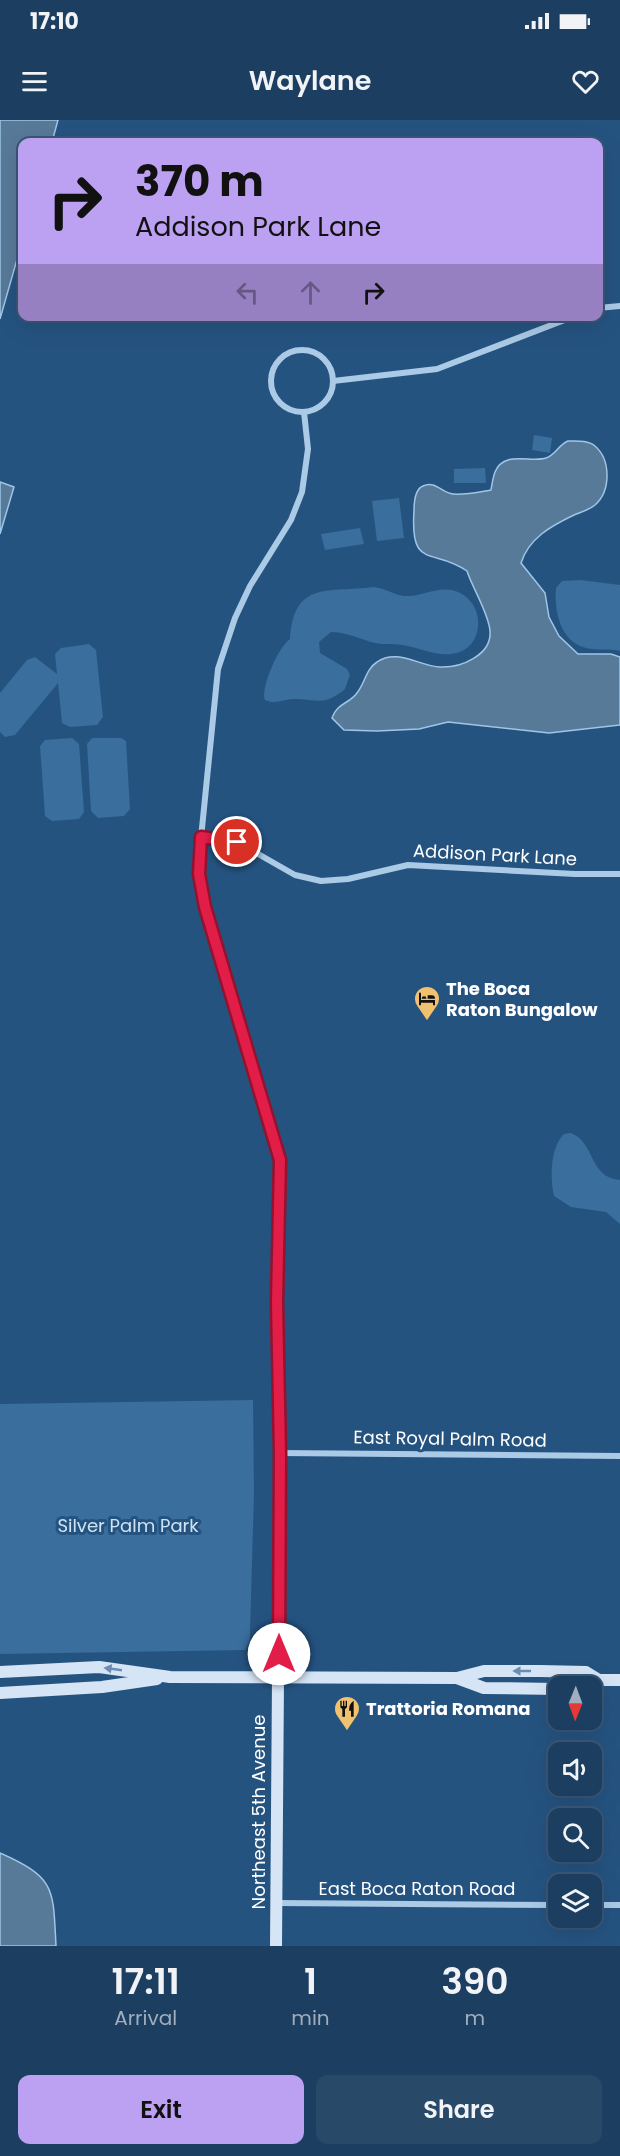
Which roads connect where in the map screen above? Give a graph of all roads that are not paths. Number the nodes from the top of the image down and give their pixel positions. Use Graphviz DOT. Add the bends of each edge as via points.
graph roads {
  1 [pos="620,306"];
  2 [pos="603,308"];
  3 [pos="562,321"];
  4 [pos="333,381"];
  5 [pos="304,412"];
  6 [pos="201,837"];
  7 [pos="620,874"];
  8 [pos="280,1453"];
  9 [pos="620,1456"];
  10 [pos="3,1672"];
  11 [pos="589,1676"];
  12 [pos="170,1677"];
  13 [pos="278,1678"];
  14 [pos="457,1678"];
  15 [pos="620,1680"];
  16 [pos="602,1682"];
  17 [pos="548,1689"];
  18 [pos="4,1692"];
  19 [pos="276,1903"];
  20 [pos="548,1905"];
  21 [pos="602,1905"];
  22 [pos="620,1905"];
  23 [pos="276,1946"];
  1 -- 2 [label="street"];
  3 -- 4 [label="street" via="437,369"];
  4 -- 5 [label="street" via="328,399"];
  4 -- 5 [label="street" via="328,362 312,351 292,350 275,362 272,392 284,407"];
  5 -- 6 [label="street" via="308,449 302,492 291,519 250,586 218,669"];
  6 -- 7 [label="street, Addison Park Lane" via="237,842 295,874 321,881 408,865"];
  6 -- 8 [label="street" via="199,874 205,907 280,1160"];
  8 -- 9 [label="street, East Royal Palm Road"];
  8 -- 13 [label="street"];
  12 -- 10 [label="main road, one-way" via="99,1667"];
  11 -- 14 [label="main road, one-way" via="586,1672 484,1671"];
  12 -- 13 [label="main road"];
  12 -- 18 [label="main road" via="102,1687"];
  13 -- 14 [label="main road"];
  13 -- 19 [label="main road, Northeast 5th Avenue"];
  14 -- 17 [label="main road" via="484,1688"];
  15 -- 16 [label="main road"];
  19 -- 20 [label="street, East Boca Raton Road"];
  19 -- 23 [label="main road, Northeast 5th Avenue"];
  21 -- 22 [label="street"];
}
